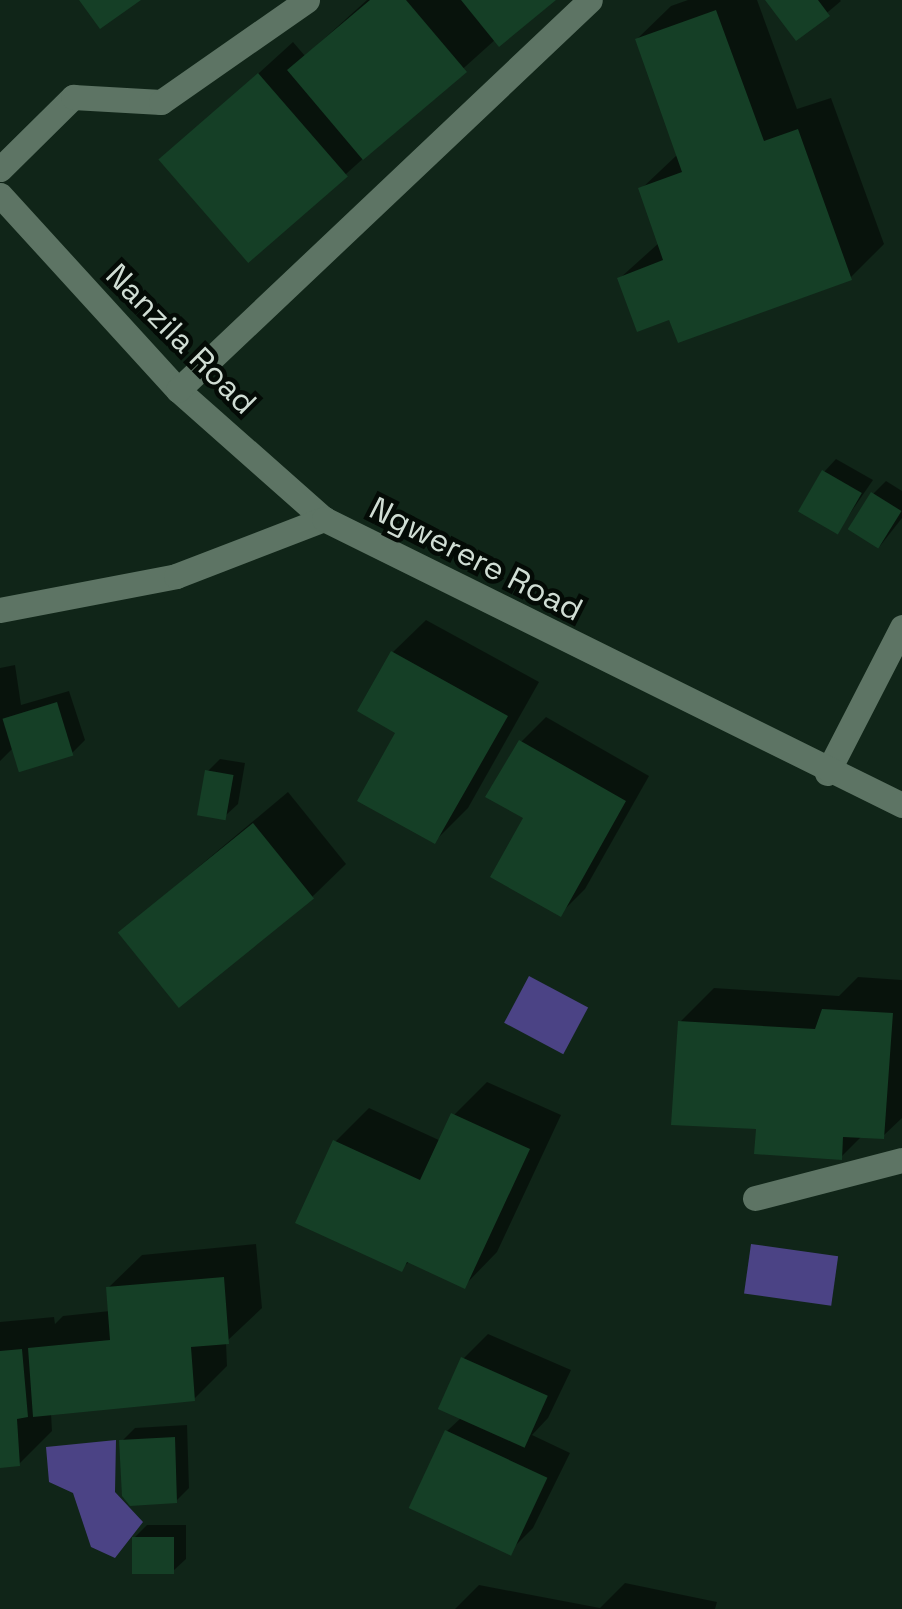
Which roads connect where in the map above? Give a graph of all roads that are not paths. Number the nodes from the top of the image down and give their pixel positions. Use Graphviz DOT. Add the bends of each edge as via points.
graph roads {
  1 [pos="307,0"];
  2 [pos="590,0"];
  3 [pos="0,170"];
  4 [pos="0,195"];
  5 [pos="178,390"];
  6 [pos="324,519"];
  7 [pos="0,610"];
  8 [pos="902,627"];
  9 [pos="827,773"];
  10 [pos="902,805"];
  11 [pos="902,1160"];
  12 [pos="755,1198"];
  1 -- 3 [label="street" via="162,102 72,97"];
  2 -- 5 [label="street"];
  4 -- 5 [label="street, Nanzila Road"];
  5 -- 6 [label="street, Nanzila Road"];
  6 -- 7 [label="street, Ngwerere Road" via="176,576"];
  6 -- 9 [label="street, Ngwerere Road"];
  8 -- 9 [label="street"];
  9 -- 10 [label="street, Ngwerere Road"];
  11 -- 12 [label="street"];
}
